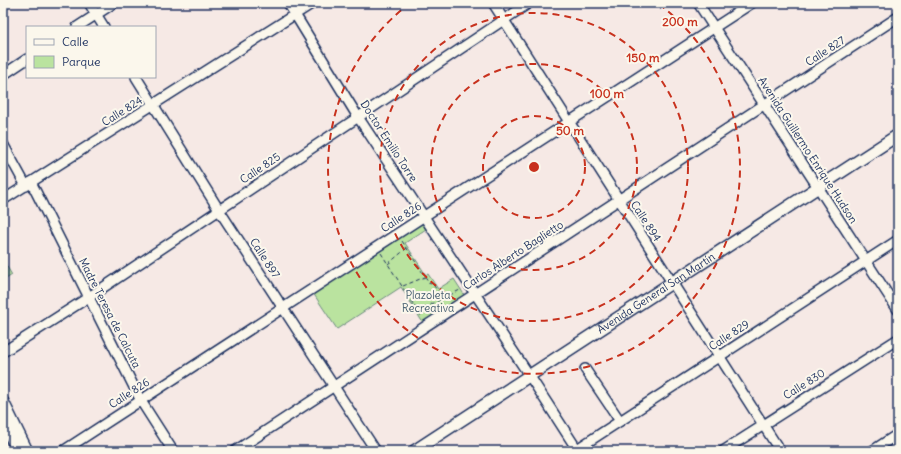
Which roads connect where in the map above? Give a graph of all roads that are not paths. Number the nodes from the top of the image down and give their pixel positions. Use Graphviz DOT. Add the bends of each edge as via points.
graph roads {
  1 [pos="89,3"];
  2 [pos="114,3"];
  3 [pos="288,3"];
  4 [pos="313,3"];
  5 [pos="493,3"];
  6 [pos="529,3"];
  7 [pos="698,3"];
  8 [pos="752,3"];
  9 [pos="96,15"];
  10 [pos="296,15"];
  11 [pos="898,17"];
  12 [pos="503,20"];
  13 [pos="79,26"];
  14 [pos="103,26"];
  15 [pos="714,28"];
  16 [pos="26,60"];
  17 [pos="3,75"];
  18 [pos="137,78"];
  19 [pos="154,105"];
  20 [pos="764,106"];
  21 [pos="358,117"];
  22 [pos="568,123"];
  23 [pos="898,135"];
  24 [pos="3,144"];
  25 [pos="28,184"];
  26 [pos="817,188"];
  27 [pos="3,200"];
  28 [pos="618,201"];
  29 [pos="219,210"];
  30 [pos="424,216"];
  31 [pos="898,240"];
  32 [pos="866,261"];
  33 [pos="671,282"];
  34 [pos="476,293"];
  35 [pos="89,297"];
  36 [pos="283,309"];
  37 [pos="898,310"];
  38 [pos="898,339"];
  39 [pos="3,352"];
  40 [pos="719,357"];
  41 [pos="585,368"];
  42 [pos="530,375"];
  43 [pos="333,387"];
  44 [pos="141,400"];
  45 [pos="3,402"];
  46 [pos="620,421"];
  47 [pos="3,422"];
  48 [pos="763,425"];
  49 [pos="898,434"];
  50 [pos="576,450"];
  51 [pos="18,451"];
  52 [pos="27,451"];
  53 [pos="63,451"];
  54 [pos="173,451"];
  55 [pos="235,451"];
  56 [pos="376,451"];
  57 [pos="414,451"];
  58 [pos="723,451"];
  59 [pos="780,451"];
  60 [pos="872,451"];
  1 -- 9 [label="street"];
  2 -- 9 [label="street"];
  3 -- 10 [label="street, Doctor Emilio Torre"];
  4 -- 10 [label="street, Calle 824"];
  5 -- 12 [label="street, Calle 894"];
  6 -- 12 [label="street, Calle 825"];
  7 -- 15 [label="street, Avenida Guillermo Enrique Hudson"];
  8 -- 15 [label="street, Calle 826"];
  9 -- 13 [label="street"];
  9 -- 14 [label="street"];
  10 -- 19 [label="street, Calle 824"];
  10 -- 21 [label="street, Doctor Emilio Torre"];
  11 -- 20 [label="street, Calle 827"];
  12 -- 21 [label="street, Calle 825"];
  12 -- 22 [label="street, Calle 894"];
  15 -- 20 [label="street, Avenida Guillermo Enrique Hudson"];
  15 -- 22 [label="street, Calle 826"];
  16 -- 17 [label="street"];
  18 -- 19 [label="street, Calle 897"];
  19 -- 25 [label="street, Calle 824"];
  19 -- 29 [label="street, Calle 897"];
  20 -- 26 [label="street, Avenida Guillermo Enrique Hudson"];
  20 -- 28 [label="street, Carlos Alberto Baglietto"];
  21 -- 29 [label="street, Calle 825"];
  21 -- 30 [label="street, Doctor Emilio Torre"];
  22 -- 28 [label="street, Calle 894"];
  22 -- 30 [label="street, Calle 826"];
  23 -- 26 [label="main road, Avenida General San Martín"];
  24 -- 25 [label="street, Madre Teresa de Calcuta"];
  25 -- 27 [label="street, Calle 824"];
  25 -- 35 [label="street, Madre Teresa de Calcuta"];
  26 -- 32 [label="street, Avenida Guillermo Enrique Hudson"];
  26 -- 33 [label="main road, Avenida General San Martín"];
  28 -- 33 [label="street, Calle 894"];
  28 -- 34 [label="street, Carlos Alberto Baglietto"];
  29 -- 35 [label="street, Calle 825"];
  29 -- 36 [label="street, Calle 897"];
  30 -- 34 [label="street, Doctor Emilio Torre"];
  30 -- 36 [label="street, Calle 826"];
  31 -- 32 [label="street, Calle 829"];
  32 -- 37 [label="street, Avenida Guillermo Enrique Hudson"];
  32 -- 40 [label="street, Calle 829"];
  33 -- 40 [label="street, Calle 894"];
  33 -- 42 [label="main road, Avenida General San Martín"];
  34 -- 42 [label="street, Doctor Emilio Torre"];
  34 -- 43 [label="street, Carlos Alberto Baglietto"];
  35 -- 39 [label="street, Calle 825"];
  35 -- 44 [label="street, Madre Teresa de Calcuta"];
  36 -- 43 [label="street, Calle 897"];
  36 -- 44 [label="street, Calle 826"];
  38 -- 48 [label="street, Calle 830"];
  40 -- 46 [label="street, Calle 829"];
  40 -- 48 [label="street, Calle 894"];
  41 -- 46 [label="street"];
  42 -- 50 [label="street, Doctor Emilio Torre"];
  42 -- 57 [label="main road, Avenida General San Martín"];
  43 -- 55 [label="street, Carlos Alberto Baglietto"];
  43 -- 56 [label="street, Calle 897"];
  44 -- 53 [label="street, Calle 826"];
  44 -- 54 [label="street, Madre Teresa de Calcuta"];
  45 -- 52 [label="main road"];
  46 -- 50 [label="street, Calle 829"];
  47 -- 51 [label="main road"];
  48 -- 58 [label="street, Calle 830"];
  48 -- 59 [label="street, Calle 894"];
  49 -- 60 [label="street"];
}
